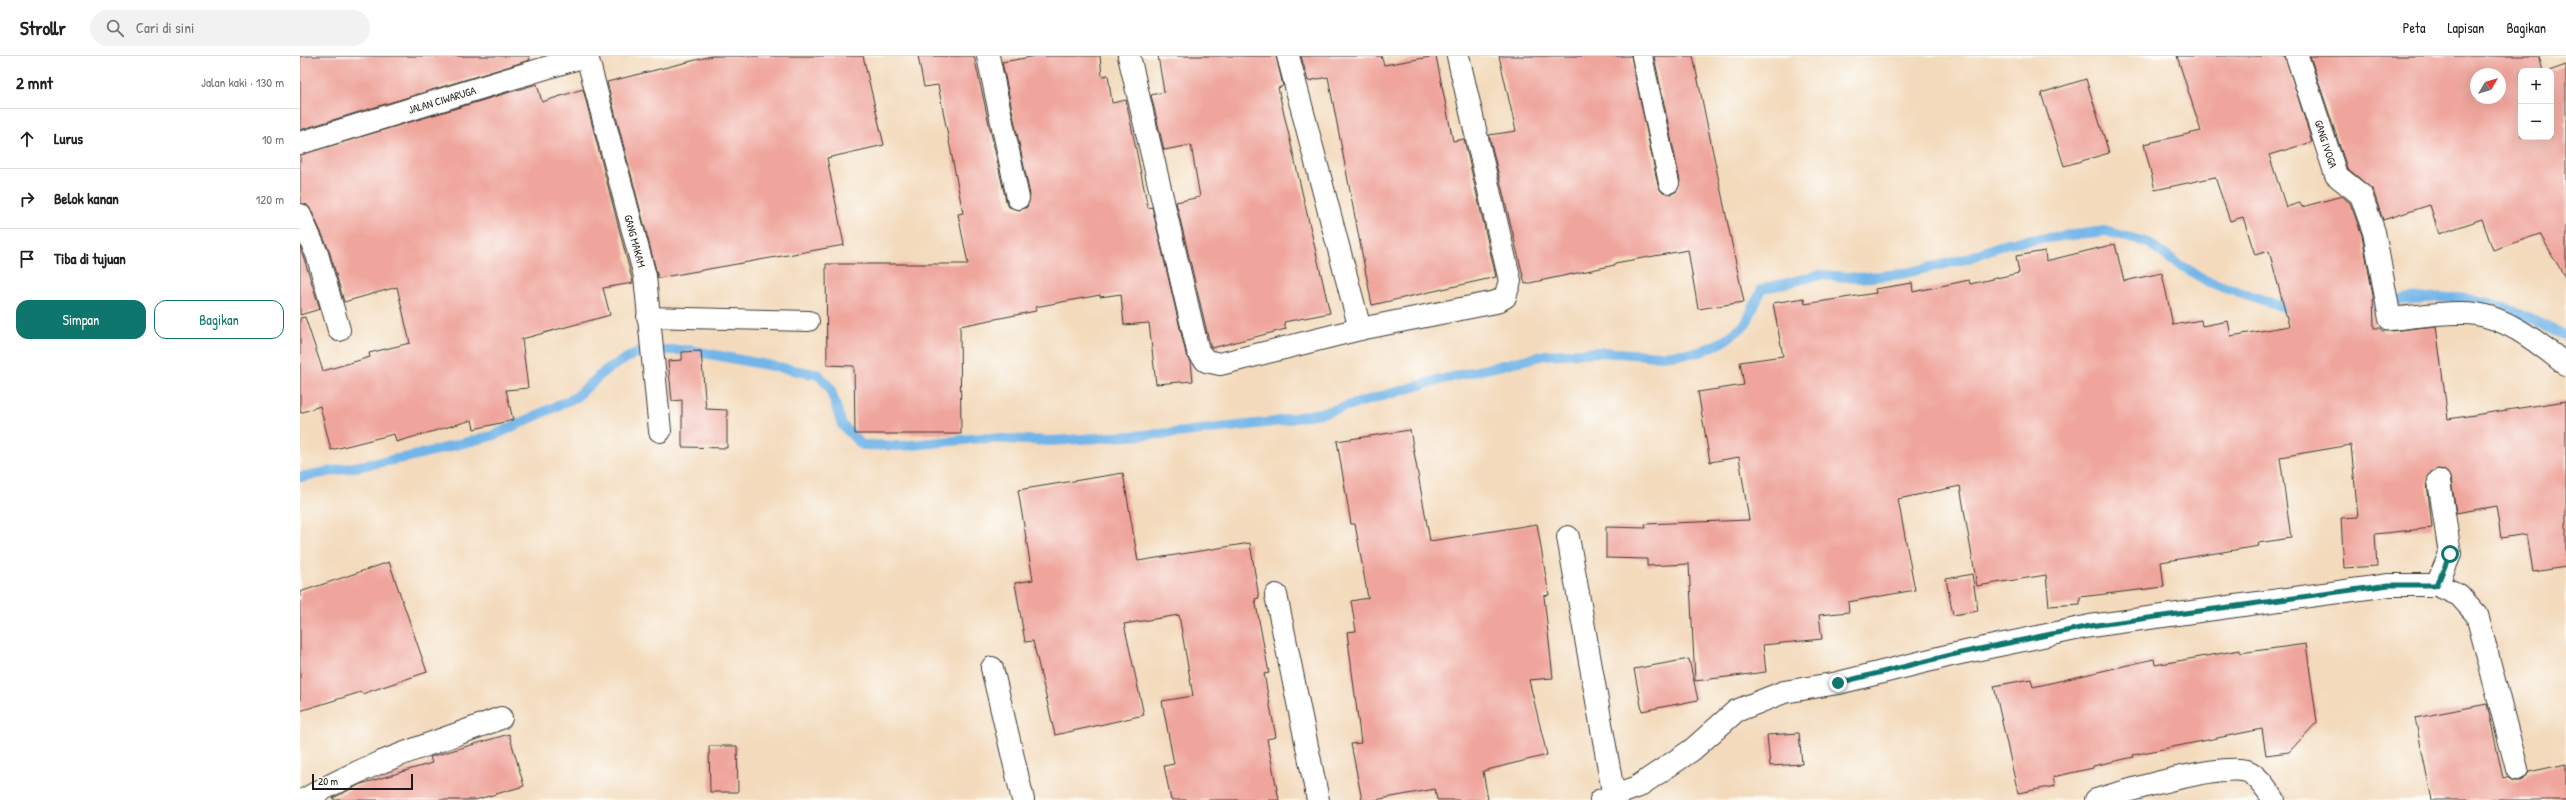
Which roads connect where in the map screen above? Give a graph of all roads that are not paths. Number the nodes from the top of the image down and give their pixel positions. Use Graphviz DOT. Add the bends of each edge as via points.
graph roads {
  1 [pos="586,56"];
  2 [pos="988,56"];
  3 [pos="1129,56"];
  4 [pos="1288,56"];
  5 [pos="1458,56"];
  6 [pos="1642,56"];
  7 [pos="2297,56"];
  8 [pos="300,143"];
  9 [pos="1669,183"];
  10 [pos="1018,198"];
  11 [pos="300,215"];
  12 [pos="647,317"];
  13 [pos="809,321"];
  14 [pos="1360,329"];
  15 [pos="339,330"];
  16 [pos="2566,365"];
  17 [pos="660,431"];
  18 [pos="2440,481"];
  19 [pos="1568,536"];
  20 [pos="2437,585"];
  21 [pos="1276,595"];
  22 [pos="992,668"];
  23 [pos="501,718"];
  24 [pos="2517,769"];
  25 [pos="1607,798"];
  26 [pos="304,800"];
  27 [pos="1023,800"];
  28 [pos="1318,800"];
  29 [pos="2096,800"];
  30 [pos="2274,800"];
  1 -- 8 [label="street, JALAN CIWARUGA"];
  1 -- 12 [label="street, GANG MAKAM" via="644,276"];
  2 -- 10 [label="street"];
  3 -- 14 [label="street" via="1201,356 1206,361 1220,364"];
  4 -- 14 [label="street"];
  5 -- 14 [label="street" via="1510,281 1509,288 1505,297 1496,302"];
  6 -- 9 [label="lane"];
  7 -- 16 [label="street, GANG IVOGA" via="2336,175 2361,195 2374,232 2390,319 2465,313 2500,321 2539,342"];
  11 -- 15 [label="street" via="317,254"];
  12 -- 13 [label="lane"];
  12 -- 17 [label="street, GANG MAKAM"];
  18 -- 20 [label="street" via="2450,554"];
  19 -- 25 [label="street"];
  20 -- 24 [label="street" via="2459,595 2477,615"];
  20 -- 25 [label="street" via="2389,585 2090,626 1951,655 1838,683 1784,692 1736,711 1692,750 1637,787"];
  21 -- 28 [label="street"];
  22 -- 27 [label="street"];
  23 -- 26 [label="street" via="374,766 322,789"];
  29 -- 30 [label="street" via="2146,785 2232,768 2249,772"];
}
